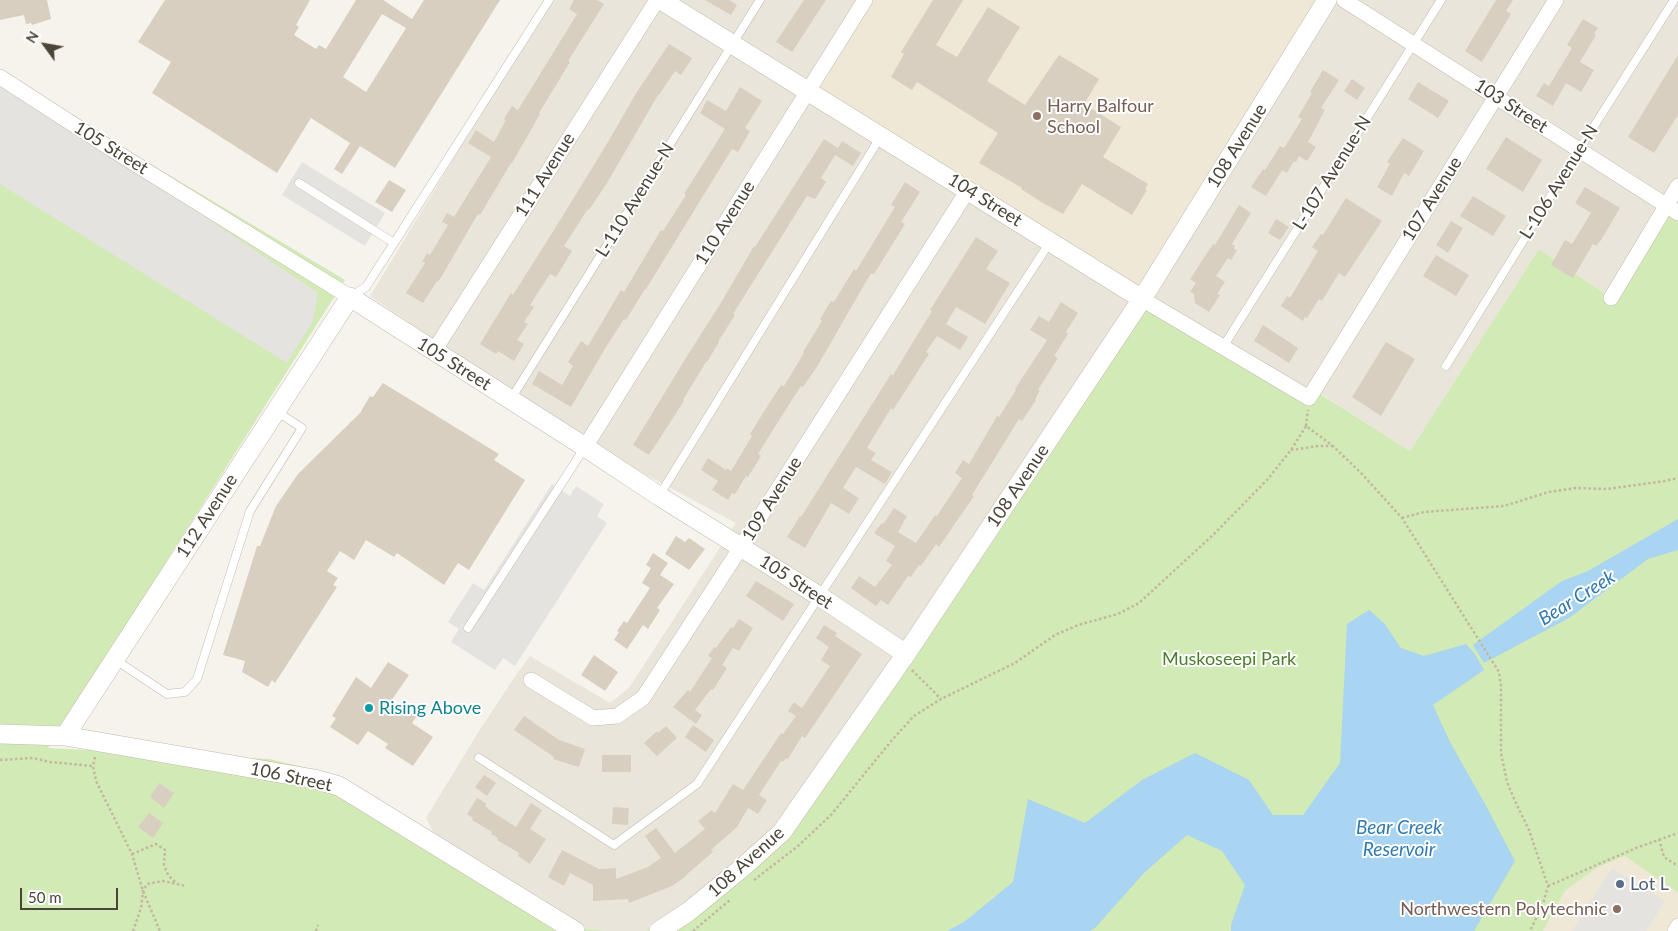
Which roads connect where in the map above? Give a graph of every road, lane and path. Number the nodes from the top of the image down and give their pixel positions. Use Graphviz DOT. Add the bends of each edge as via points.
graph roads {
  1 [pos="549,0"];
  2 [pos="657,0"];
  3 [pos="662,0"];
  4 [pos="760,0"];
  5 [pos="865,0"];
  6 [pos="1327,0"];
  7 [pos="1344,0"];
  8 [pos="1441,0"];
  9 [pos="1556,0"];
  10 [pos="1674,0"];
  11 [pos="732,44"];
  12 [pos="1413,44"];
  13 [pos="0,77"];
  14 [pos="808,91"];
  15 [pos="1496,96"];
  16 [pos="881,136"];
  17 [pos="1579,150"];
  18 [pos="299,183"];
  19 [pos="1678,186"];
  20 [pos="968,190"];
  21 [pos="1672,209"];
  22 [pos="1050,241"];
  23 [pos="394,243"];
  24 [pos="350,297"];
  25 [pos="1611,298"];
  26 [pos="1142,299"];
  27 [pos="1223,347"];
  28 [pos="434,351"];
  29 [pos="1446,366"];
  30 [pos="1309,398"];
  31 [pos="511,399"];
  32 [pos="276,411"];
  33 [pos="1333,446"];
  34 [pos="585,447"];
  35 [pos="1291,450"];
  36 [pos="1678,478"];
  37 [pos="659,496"];
  38 [pos="1402,518"];
  39 [pos="741,547"];
  40 [pos="819,596"];
  41 [pos="468,628"];
  42 [pos="903,658"];
  43 [pos="114,659"];
  44 [pos="531,680"];
  45 [pos="941,699"];
  46 [pos="0,734"];
  47 [pos="65,736"];
  48 [pos="99,742"];
  49 [pos="479,758"];
  50 [pos="0,760"];
  51 [pos="93,766"];
  52 [pos="1678,833"];
  53 [pos="1659,839"];
  54 [pos="132,854"];
  55 [pos="1678,866"];
  56 [pos="177,884"];
  57 [pos="749,884"];
  58 [pos="186,886"];
  59 [pos="1548,886"];
  60 [pos="142,891"];
  61 [pos="734,896"];
  62 [pos="318,925"];
  63 [pos="1678,926"];
  64 [pos="133,931"];
  65 [pos="160,931"];
  66 [pos="316,931"];
  67 [pos="575,931"];
  68 [pos="659,931"];
  69 [pos="694,931"];
  70 [pos="1530,931"];
  71 [pos="1675,931"];
  1 -- 23 [label="lane"];
  2 -- 28 [label="street, 111 Avenue"];
  3 -- 11 [label="street, 104 Street"];
  4 -- 11 [label="lane, L-110 Avenue-N"];
  5 -- 14 [label="street, 110 Avenue"];
  6 -- 26 [label="street, 108 Avenue"];
  7 -- 12 [label="street, 103 Street"];
  8 -- 12 [label="lane, L-107 Avenue-N"];
  9 -- 15 [label="street, 107 Avenue"];
  10 -- 17 [label="lane, L-106 Avenue-N"];
  11 -- 14 [label="street, 104 Street"];
  11 -- 31 [label="lane, L-110 Avenue-N"];
  12 -- 15 [label="street, 103 Street"];
  12 -- 27 [label="lane, L-107 Avenue-N"];
  13 -- 24 [label="street, 105 Street"];
  14 -- 16 [label="street, 104 Street"];
  14 -- 34 [label="street, 110 Avenue"];
  15 -- 17 [label="street, 103 Street"];
  15 -- 30 [label="street, 107 Avenue"];
  16 -- 20 [label="street, 104 Street"];
  16 -- 37 [label="lane"];
  17 -- 21 [label="street, 103 Street"];
  17 -- 29 [label="lane, L-106 Avenue-N"];
  18 -- 23 [label="lane"];
  19 -- 21 [label="street"];
  20 -- 22 [label="street, 104 Street"];
  20 -- 39 [label="street, 109 Avenue"];
  21 -- 25 [label="street"];
  22 -- 26 [label="street, 104 Street"];
  22 -- 40 [label="lane"];
  23 -- 24 [label="lane" via="366,287"];
  24 -- 28 [label="street, 105 Street"];
  24 -- 32 [label="street, 112 Avenue"];
  26 -- 27 [label="street, 104 Street"];
  26 -- 42 [label="street, 108 Avenue"];
  27 -- 30 [label="street, 104 Street"];
  28 -- 31 [label="street, 105 Street"];
  31 -- 34 [label="street, 105 Street"];
  32 -- 43 [label="street, 112 Avenue"];
  32 -- 43 [label="lane" via="302,428 250,511 197,679 185,692 167,694"];
  33 -- 35 [label="path"];
  33 -- 35 [label="path" via="1306,426"];
  33 -- 38 [label="path"];
  34 -- 37 [label="street, 105 Street"];
  34 -- 41 [label="lane"];
  35 -- 45 [label="path" via="1267,480 1214,534 1139,603 1118,614 1055,634 1015,663"];
  36 -- 38 [label="path" via="1607,489 1567,490 1504,506 1424,512"];
  37 -- 39 [label="street, 105 Street"];
  38 -- 59 [label="path" via="1499,672 1502,753 1507,782 1529,830"];
  39 -- 40 [label="street, 105 Street"];
  39 -- 44 [label="street, 109 Avenue" via="643,698 617,716 593,718"];
  40 -- 42 [label="street, 105 Street"];
  40 -- 49 [label="lane" via="697,784 614,845"];
  42 -- 45 [label="path"];
  42 -- 68 [label="street, 108 Avenue" via="782,832 688,912"];
  43 -- 47 [label="street, 112 Avenue"];
  45 -- 57 [label="path" via="914,716 831,815"];
  46 -- 47 [label="street, 106 Street"];
  47 -- 48 [label="street, 106 Street"];
  48 -- 51 [label="path"];
  48 -- 67 [label="street, 106 Street" via="339,786"];
  50 -- 51 [label="path" via="33,758"];
  51 -- 54 [label="path" via="96,781"];
  52 -- 53 [label="path"];
  53 -- 55 [label="path" via="1664,857"];
  53 -- 59 [label="path"];
  54 -- 56 [label="path" via="156,844 165,850 164,865"];
  54 -- 60 [label="path"];
  56 -- 58 [label="path"];
  56 -- 60 [label="path" via="163,881 147,884"];
  59 -- 70 [label="path"];
  60 -- 64 [label="path" via="141,908"];
  60 -- 65 [label="path"];
  61 -- 69 [label="path"];
  62 -- 66 [label="path"];
  63 -- 71 [label="street"];
}
